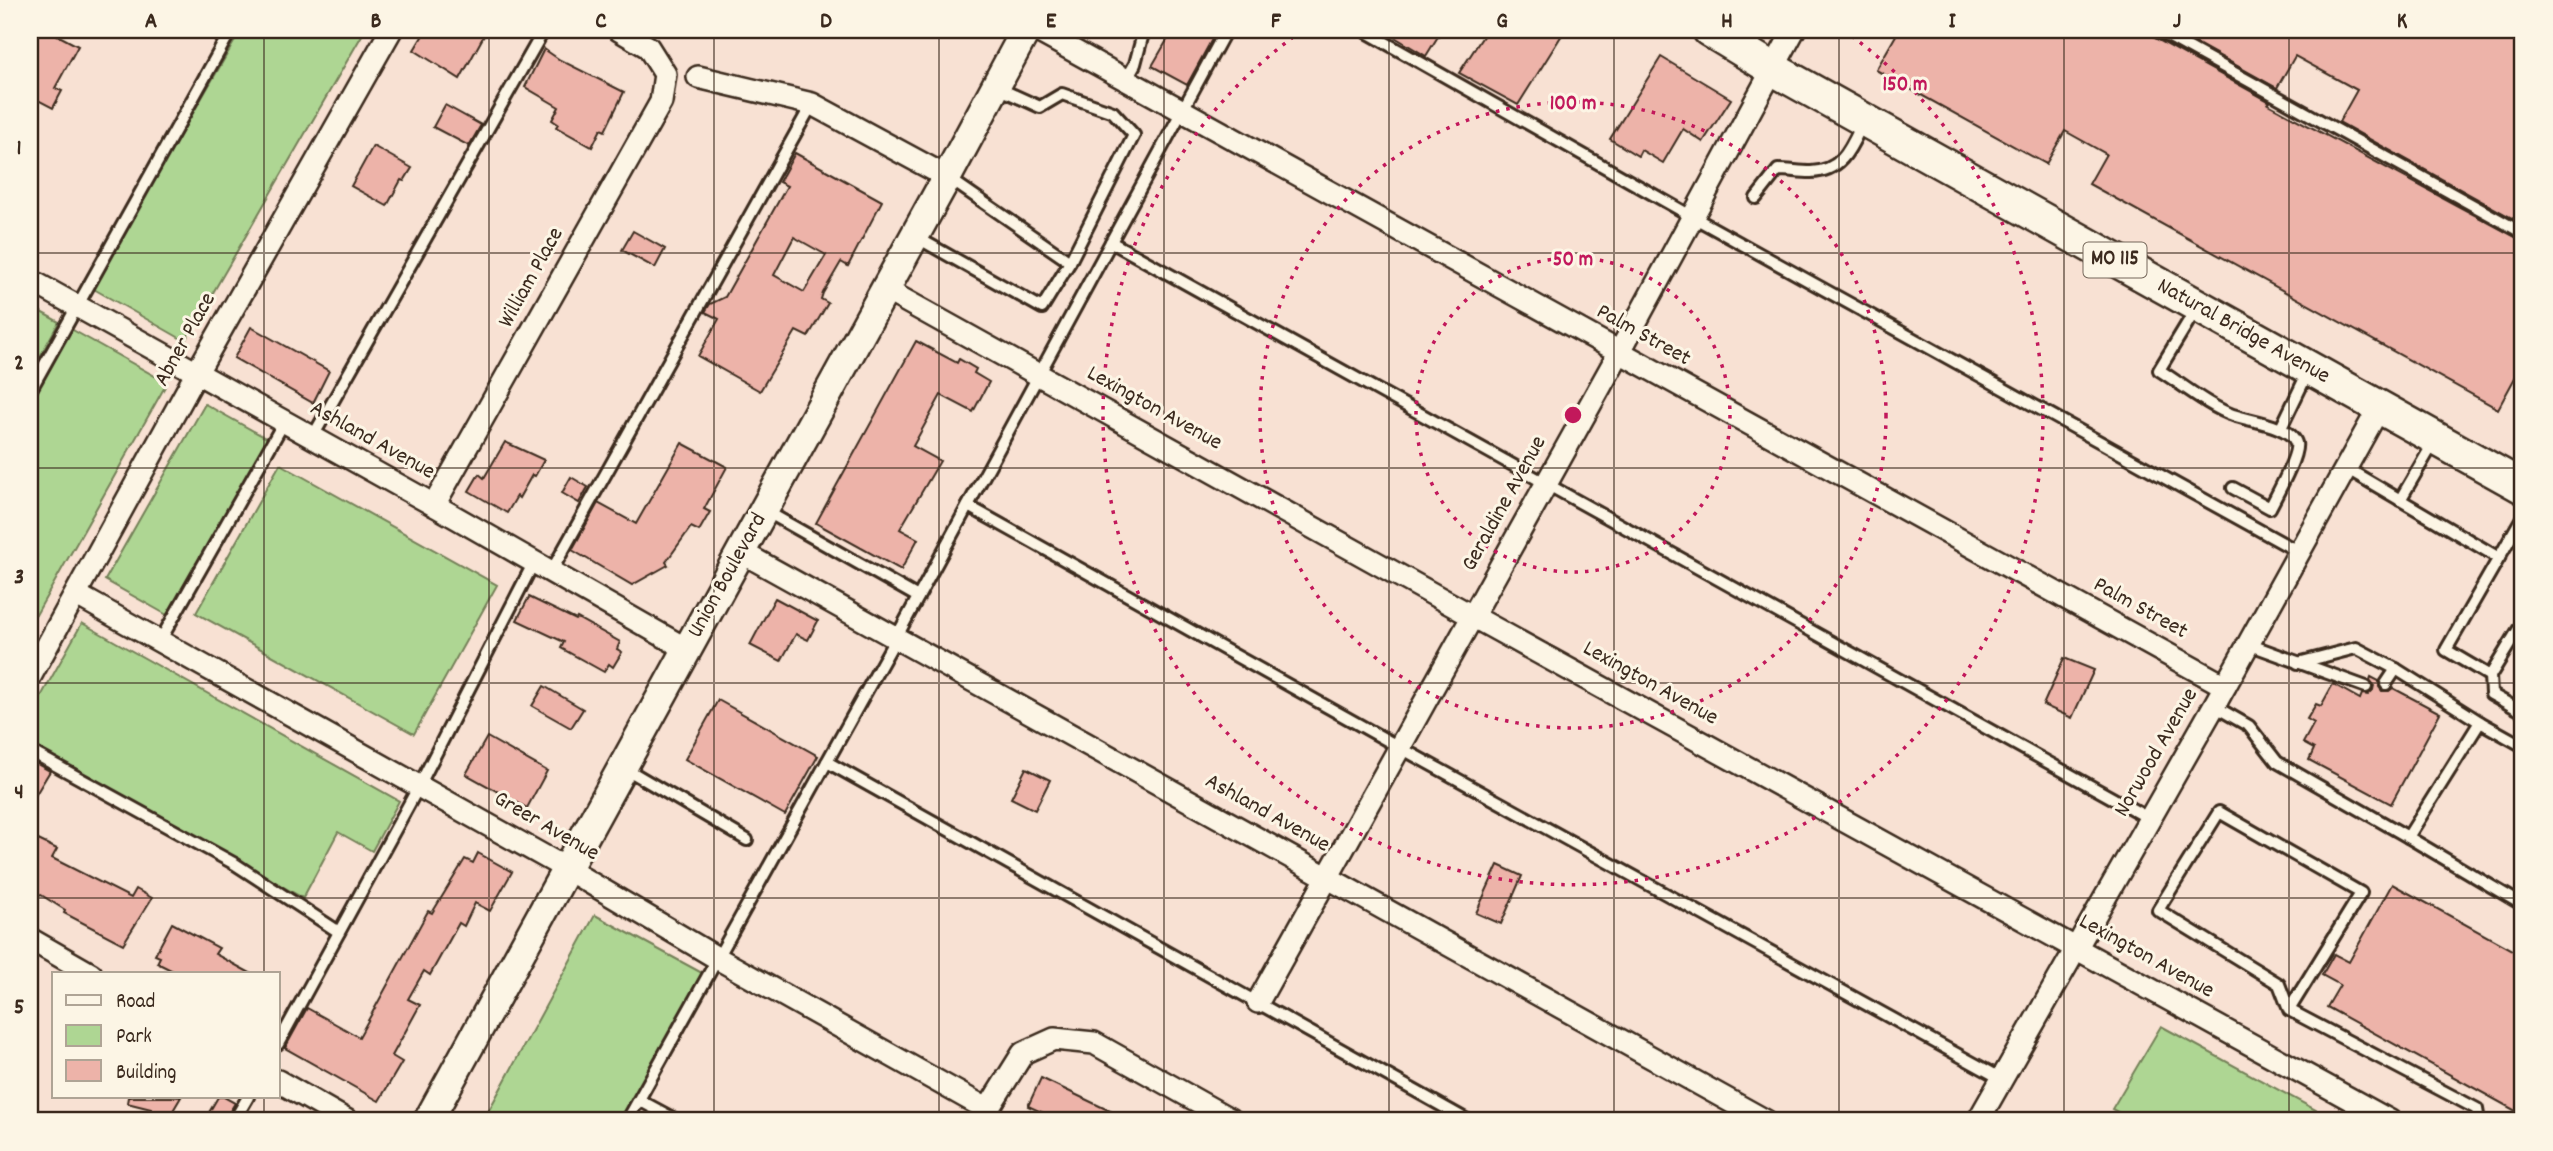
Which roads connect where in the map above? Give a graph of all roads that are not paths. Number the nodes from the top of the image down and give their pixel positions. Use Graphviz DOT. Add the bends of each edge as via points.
graph roads {
  1 [pos="231,30"];
  2 [pos="391,30"];
  3 [pos="544,30"];
  4 [pos="619,30"];
  5 [pos="1026,30"];
  6 [pos="1036,30"];
  7 [pos="1144,30"];
  8 [pos="1226,30"];
  9 [pos="1363,30"];
  10 [pos="1709,30"];
  11 [pos="1794,30"];
  12 [pos="2157,30"];
  13 [pos="1773,69"];
  14 [pos="698,77"];
  15 [pos="1126,80"];
  16 [pos="995,87"];
  17 [pos="812,104"];
  18 [pos="1183,111"];
  19 [pos="1864,120"];
  20 [pos="947,177"];
  21 [pos="1756,198"];
  22 [pos="1693,217"];
  23 [pos="2523,233"];
  24 [pos="915,236"];
  25 [pos="1111,242"];
  26 [pos="1070,262"];
  27 [pos="30,280"];
  28 [pos="886,290"];
  29 [pos="77,307"];
  30 [pos="2197,307"];
  31 [pos="1619,353"];
  32 [pos="2310,369"];
  33 [pos="196,374"];
  34 [pos="1039,375"];
  35 [pos="30,391"];
  36 [pos="2379,408"];
  37 [pos="284,422"];
  38 [pos="2281,428"];
  39 [pos="312,438"];
  40 [pos="2435,439"];
  41 [pos="2346,468"];
  42 [pos="1547,483"];
  43 [pos="2523,487"];
  44 [pos="2233,488"];
  45 [pos="2400,500"];
  46 [pos="434,505"];
  47 [pos="968,506"];
  48 [pos="764,510"];
  49 [pos="2523,516"];
  50 [pos="741,552"];
  51 [pos="2299,552"];
  52 [pos="2499,558"];
  53 [pos="543,567"];
  54 [pos="77,595"];
  55 [pos="918,597"];
  56 [pos="1472,616"];
  57 [pos="2523,622"];
  58 [pos="896,638"];
  59 [pos="160,641"];
  60 [pos="2248,644"];
  61 [pos="688,650"];
  62 [pos="2298,663"];
  63 [pos="2396,669"];
  64 [pos="2490,676"];
  65 [pos="30,677"];
  66 [pos="2386,684"];
  67 [pos="2225,686"];
  68 [pos="2366,687"];
  69 [pos="2214,706"];
  70 [pos="2523,712"];
  71 [pos="2480,722"];
  72 [pos="1399,747"];
  73 [pos="2523,747"];
  74 [pos="30,751"];
  75 [pos="827,762"];
  76 [pos="623,767"];
  77 [pos="419,786"];
  78 [pos="2150,819"];
  79 [pos="2408,837"];
  80 [pos="747,840"];
  81 [pos="567,869"];
  82 [pos="1327,877"];
  83 [pos="2523,905"];
  84 [pos="339,932"];
  85 [pos="30,939"];
  86 [pos="2076,949"];
  87 [pos="717,958"];
  88 [pos="88,972"];
  89 [pos="1258,1002"];
  90 [pos="2289,1010"];
  91 [pos="280,1040"];
  92 [pos="2002,1079"];
  93 [pos="280,1082"];
  94 [pos="247,1098"];
  95 [pos="639,1100"];
  96 [pos="984,1115"];
  97 [pos="234,1121"];
  98 [pos="348,1121"];
  99 [pos="429,1121"];
  100 [pos="627,1121"];
  101 [pos="678,1121"];
  102 [pos="1233,1121"];
  103 [pos="1469,1121"];
  104 [pos="1766,1121"];
  105 [pos="1978,1121"];
  106 [pos="2390,1121"];
  107 [pos="2479,1121"];
  1 -- 29 [label="lane"];
  2 -- 33 [label="street, Abner Place"];
  3 -- 39 [label="lane"];
  4 -- 46 [label="street, William Place" via="648,47 665,74 661,102"];
  5 -- 16 [label="main road, Union Boulevard"];
  6 -- 15 [label="street, Palm Street"];
  7 -- 15 [label="lane"];
  8 -- 18 [label="lane"];
  9 -- 22 [label="lane"];
  10 -- 13 [label="main road, Natural Bridge Avenue / MO 115"];
  11 -- 13 [label="street, Geraldine Avenue"];
  12 -- 23 [label="lane"];
  13 -- 19 [label="main road, Natural Bridge Avenue / MO 115"];
  13 -- 22 [label="street, Geraldine Avenue"];
  14 -- 17 [label="street"];
  15 -- 18 [label="street, Palm Street"];
  16 -- 20 [label="main road, Union Boulevard"];
  16 -- 26 [label="lane" via="1040,107 1062,94 1113,112 1134,135"];
  17 -- 20 [label="street"];
  17 -- 53 [label="lane"];
  18 -- 25 [label="lane"];
  18 -- 31 [label="street, Palm Street"];
  19 -- 21 [label="lane" via="1838,165 1823,171 1778,170"];
  19 -- 30 [label="main road, Natural Bridge Avenue / MO 115"];
  20 -- 24 [label="main road, Union Boulevard"];
  20 -- 26 [label="lane"];
  22 -- 31 [label="street, Geraldine Avenue"];
  22 -- 51 [label="lane"];
  24 -- 26 [label="lane" via="1042,308"];
  24 -- 28 [label="main road, Union Boulevard"];
  25 -- 34 [label="lane"];
  25 -- 42 [label="lane"];
  27 -- 29 [label="street, Ashland Avenue"];
  28 -- 34 [label="street, Lexington Avenue"];
  28 -- 48 [label="main road, Union Boulevard"];
  29 -- 33 [label="street, Ashland Avenue"];
  29 -- 35 [label="lane"];
  30 -- 32 [label="main road, Natural Bridge Avenue / MO 115"];
  30 -- 38 [label="lane" via="2159,370 2231,415"];
  31 -- 42 [label="street, Geraldine Avenue"];
  31 -- 67 [label="street, Palm Street"];
  32 -- 36 [label="main road, Natural Bridge Avenue / MO 115"];
  32 -- 38 [label="lane"];
  33 -- 37 [label="street, Ashland Avenue"];
  33 -- 54 [label="street, Abner Place"];
  34 -- 47 [label="lane"];
  34 -- 56 [label="street, Lexington Avenue"];
  36 -- 40 [label="main road, Natural Bridge Avenue / MO 115"];
  36 -- 41 [label="street, Norwood Avenue"];
  37 -- 39 [label="street, Ashland Avenue"];
  37 -- 59 [label="lane"];
  38 -- 44 [label="lane" via="2297,445 2270,508"];
  39 -- 46 [label="street, Ashland Avenue"];
  40 -- 43 [label="main road, Natural Bridge Avenue / MO 115"];
  40 -- 45 [label="lane"];
  41 -- 45 [label="lane"];
  41 -- 51 [label="street, Norwood Avenue"];
  42 -- 56 [label="street, Geraldine Avenue"];
  42 -- 78 [label="lane"];
  45 -- 52 [label="lane"];
  46 -- 53 [label="street, Ashland Avenue"];
  47 -- 55 [label="lane"];
  47 -- 72 [label="lane"];
  48 -- 50 [label="main road, Union Boulevard"];
  48 -- 55 [label="lane"];
  49 -- 52 [label="lane"];
  50 -- 58 [label="street, Ashland Avenue"];
  50 -- 61 [label="main road, Union Boulevard"];
  51 -- 60 [label="street, Norwood Avenue"];
  52 -- 64 [label="lane" via="2446,650"];
  53 -- 61 [label="street, Ashland Avenue"];
  53 -- 77 [label="lane"];
  54 -- 59 [label="street, Greer Avenue"];
  54 -- 65 [label="street, Abner Place"];
  55 -- 58 [label="lane"];
  56 -- 72 [label="street, Geraldine Avenue"];
  56 -- 86 [label="street, Lexington Avenue"];
  57 -- 64 [label="lane"];
  58 -- 75 [label="lane"];
  58 -- 82 [label="street, Ashland Avenue"];
  59 -- 77 [label="street, Greer Avenue"];
  60 -- 62 [label="lane"];
  60 -- 67 [label="street, Norwood Avenue"];
  61 -- 76 [label="main road, Union Boulevard"];
  62 -- 63 [label="lane" via="2356,648"];
  62 -- 68 [label="lane"];
  63 -- 66 [label="lane"];
  63 -- 71 [label="lane"];
  64 -- 70 [label="lane" via="2491,694"];
  67 -- 69 [label="street, Norwood Avenue"];
  69 -- 78 [label="street, Norwood Avenue"];
  69 -- 79 [label="lane" via="2249,726 2277,762"];
  71 -- 73 [label="lane"];
  71 -- 79 [label="lane"];
  72 -- 82 [label="street, Geraldine Avenue"];
  72 -- 92 [label="lane"];
  74 -- 84 [label="lane" via="234,864"];
  75 -- 87 [label="lane"];
  75 -- 89 [label="lane"];
  76 -- 80 [label="lane"];
  76 -- 81 [label="main road, Union Boulevard"];
  77 -- 81 [label="street, Greer Avenue"];
  77 -- 84 [label="lane"];
  78 -- 86 [label="street, Norwood Avenue"];
  79 -- 83 [label="lane"];
  81 -- 87 [label="street, Greer Avenue"];
  81 -- 99 [label="main road, Union Boulevard"];
  82 -- 89 [label="street, Geraldine Avenue"];
  82 -- 104 [label="street, Ashland Avenue"];
  84 -- 91 [label="lane"];
  85 -- 88 [label="street"];
  86 -- 92 [label="street, Norwood Avenue"];
  86 -- 106 [label="street, Lexington Avenue"];
  87 -- 95 [label="lane"];
  87 -- 96 [label="street, Greer Avenue"];
  89 -- 103 [label="lane"];
  90 -- 90 [label="lane" via="2278,985 2158,910 2218,812 2361,893"];
  90 -- 107 [label="lane" via="2477,1109"];
  92 -- 105 [label="street, Norwood Avenue"];
  93 -- 98 [label="street"];
  94 -- 97 [label="lane"];
  95 -- 100 [label="lane"];
  95 -- 101 [label="lane"];
  96 -- 102 [label="street" via="1023,1053 1054,1039 1094,1043"];
}
